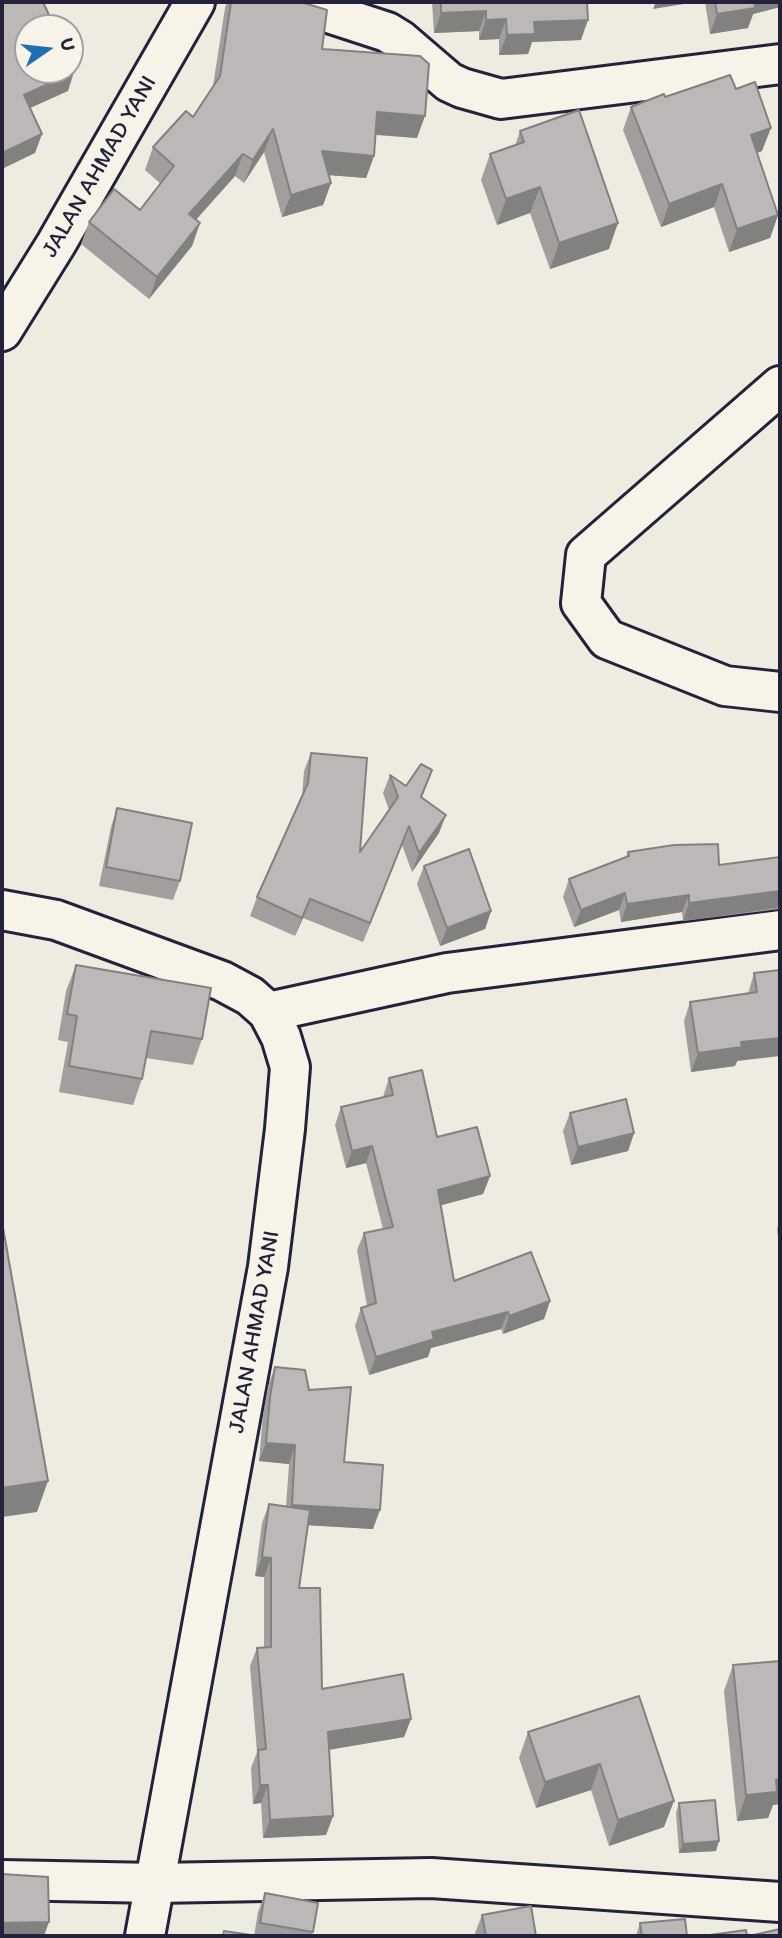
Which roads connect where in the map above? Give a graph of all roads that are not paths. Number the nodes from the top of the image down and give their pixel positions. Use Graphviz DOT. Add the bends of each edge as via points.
graph roads {
  1 [pos="195,2"];
  2 [pos="295,2"];
  3 [pos="780,64"];
  4 [pos="2,331"];
  5 [pos="780,386"];
  6 [pos="780,692"];
  7 [pos="2,910"];
  8 [pos="780,930"];
  9 [pos="268,1013"];
  10 [pos="2,1880"];
  11 [pos="156,1882"];
  12 [pos="780,1902"];
  13 [pos="145,1936"];
  1 -- 4 [label="main road, JALAN AHMAD YANI"];
  2 -- 3 [label="main road" via="387,33 449,82 502,99"];
  5 -- 6 [label="main road" via="586,555 581,603 607,639 725,686"];
  7 -- 9 [label="main road, JALAN AHMAD YANI" via="56,920 222,981 250,996"];
  8 -- 9 [label="main road" via="447,973"];
  9 -- 11 [label="main road, JALAN AHMAD YANI" via="290,1067 268,1267"];
  10 -- 11 [label="main road"];
  11 -- 12 [label="main road" via="431,1878"];
  11 -- 13 [label="main road, JALAN AHMAD YANI"];
}
